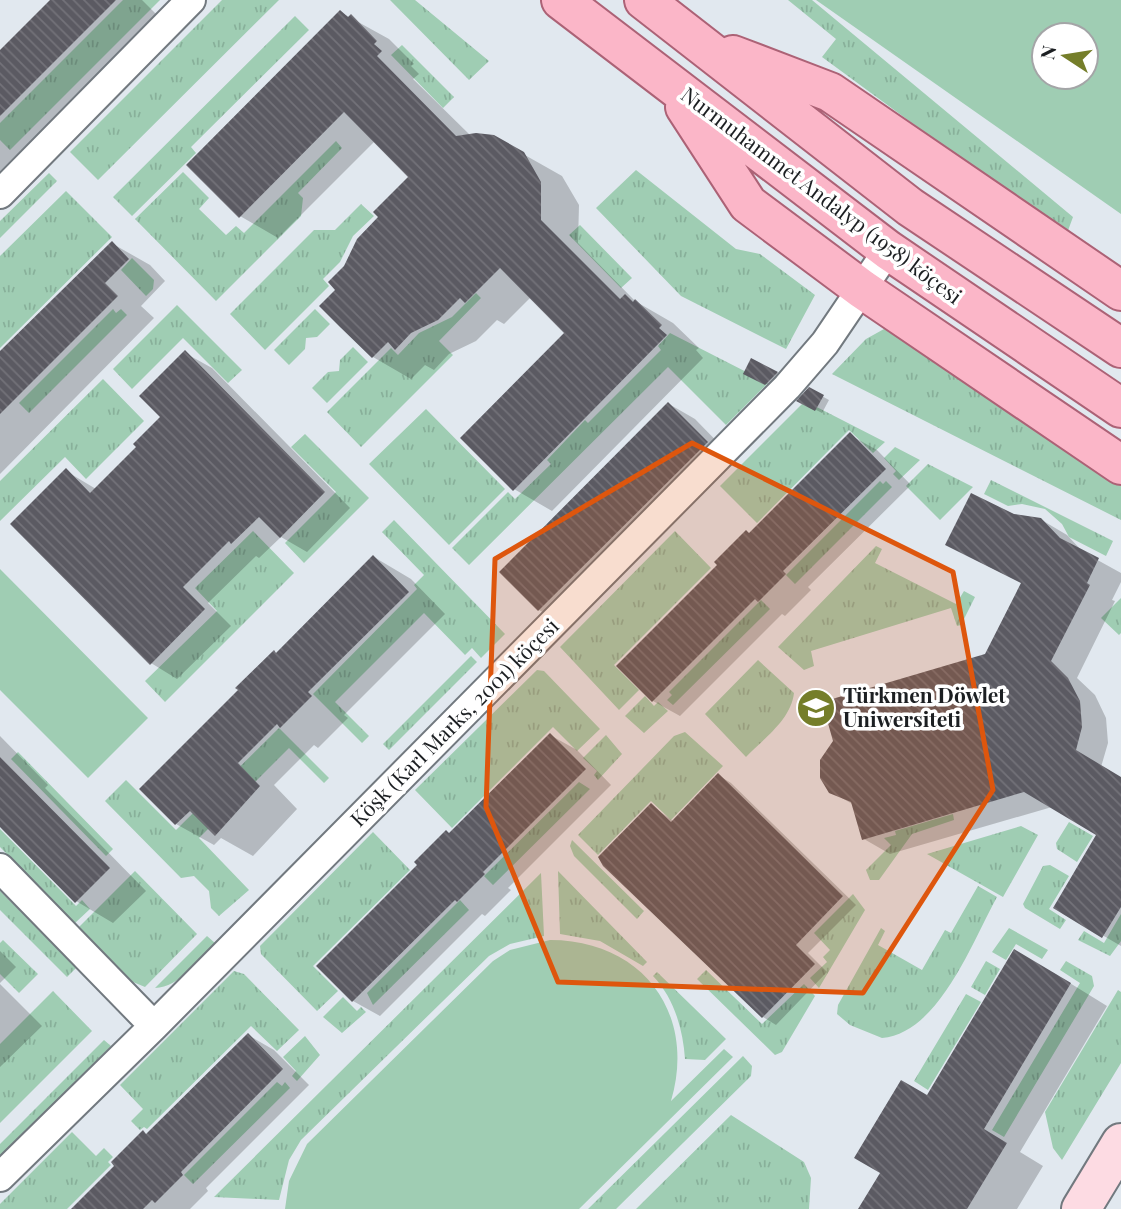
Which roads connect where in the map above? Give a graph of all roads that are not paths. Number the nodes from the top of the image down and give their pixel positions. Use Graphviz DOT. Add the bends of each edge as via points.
graph roads {
  1 [pos="191,0"];
  2 [pos="537,0"];
  3 [pos="644,0"];
  4 [pos="569,6"];
  5 [pos="696,41"];
  6 [pos="669,82"];
  7 [pos="0,194"];
  8 [pos="888,250"];
  9 [pos="862,289"];
  10 [pos="1121,291"];
  11 [pos="1121,348"];
  12 [pos="1121,408"];
  13 [pos="1121,465"];
  14 [pos="0,868"];
  15 [pos="155,1026"];
  16 [pos="1121,1143"];
  17 [pos="0,1177"];
  18 [pos="1081,1209"];
  1 -- 7 [label="street"];
  2 -- 4 [label="main road, Nurmuhammet Andalyp (1958) köçesi"];
  3 -- 5 [label="main road, Nurmuhammet Andalyp (1958) köçesi"];
  4 -- 6 [label="main road, Nurmuhammet Andalyp (1958) köçesi"];
  5 -- 10 [label="main road" via="831,92"];
  5 -- 11 [label="main road, Nurmuhammet Andalyp (1958) köçesi" via="910,207"];
  6 -- 8 [label="main road, Nurmuhammet Andalyp (1958) köçesi"];
  6 -- 9 [label="main road" via="748,204"];
  8 -- 9 [label="street, Köşk (Karl Marks, 2001) köçesi"];
  8 -- 12 [label="main road, Nurmuhammet Andalyp (1958) köçesi"];
  9 -- 13 [label="main road"];
  9 -- 15 [label="street, Köşk (Karl Marks, 2001) köçesi" via="787,387"];
  14 -- 15 [label="street"];
  15 -- 17 [label="street, Köşk (Karl Marks, 2001) köçesi"];
  16 -- 18 [label="main road"];
}
